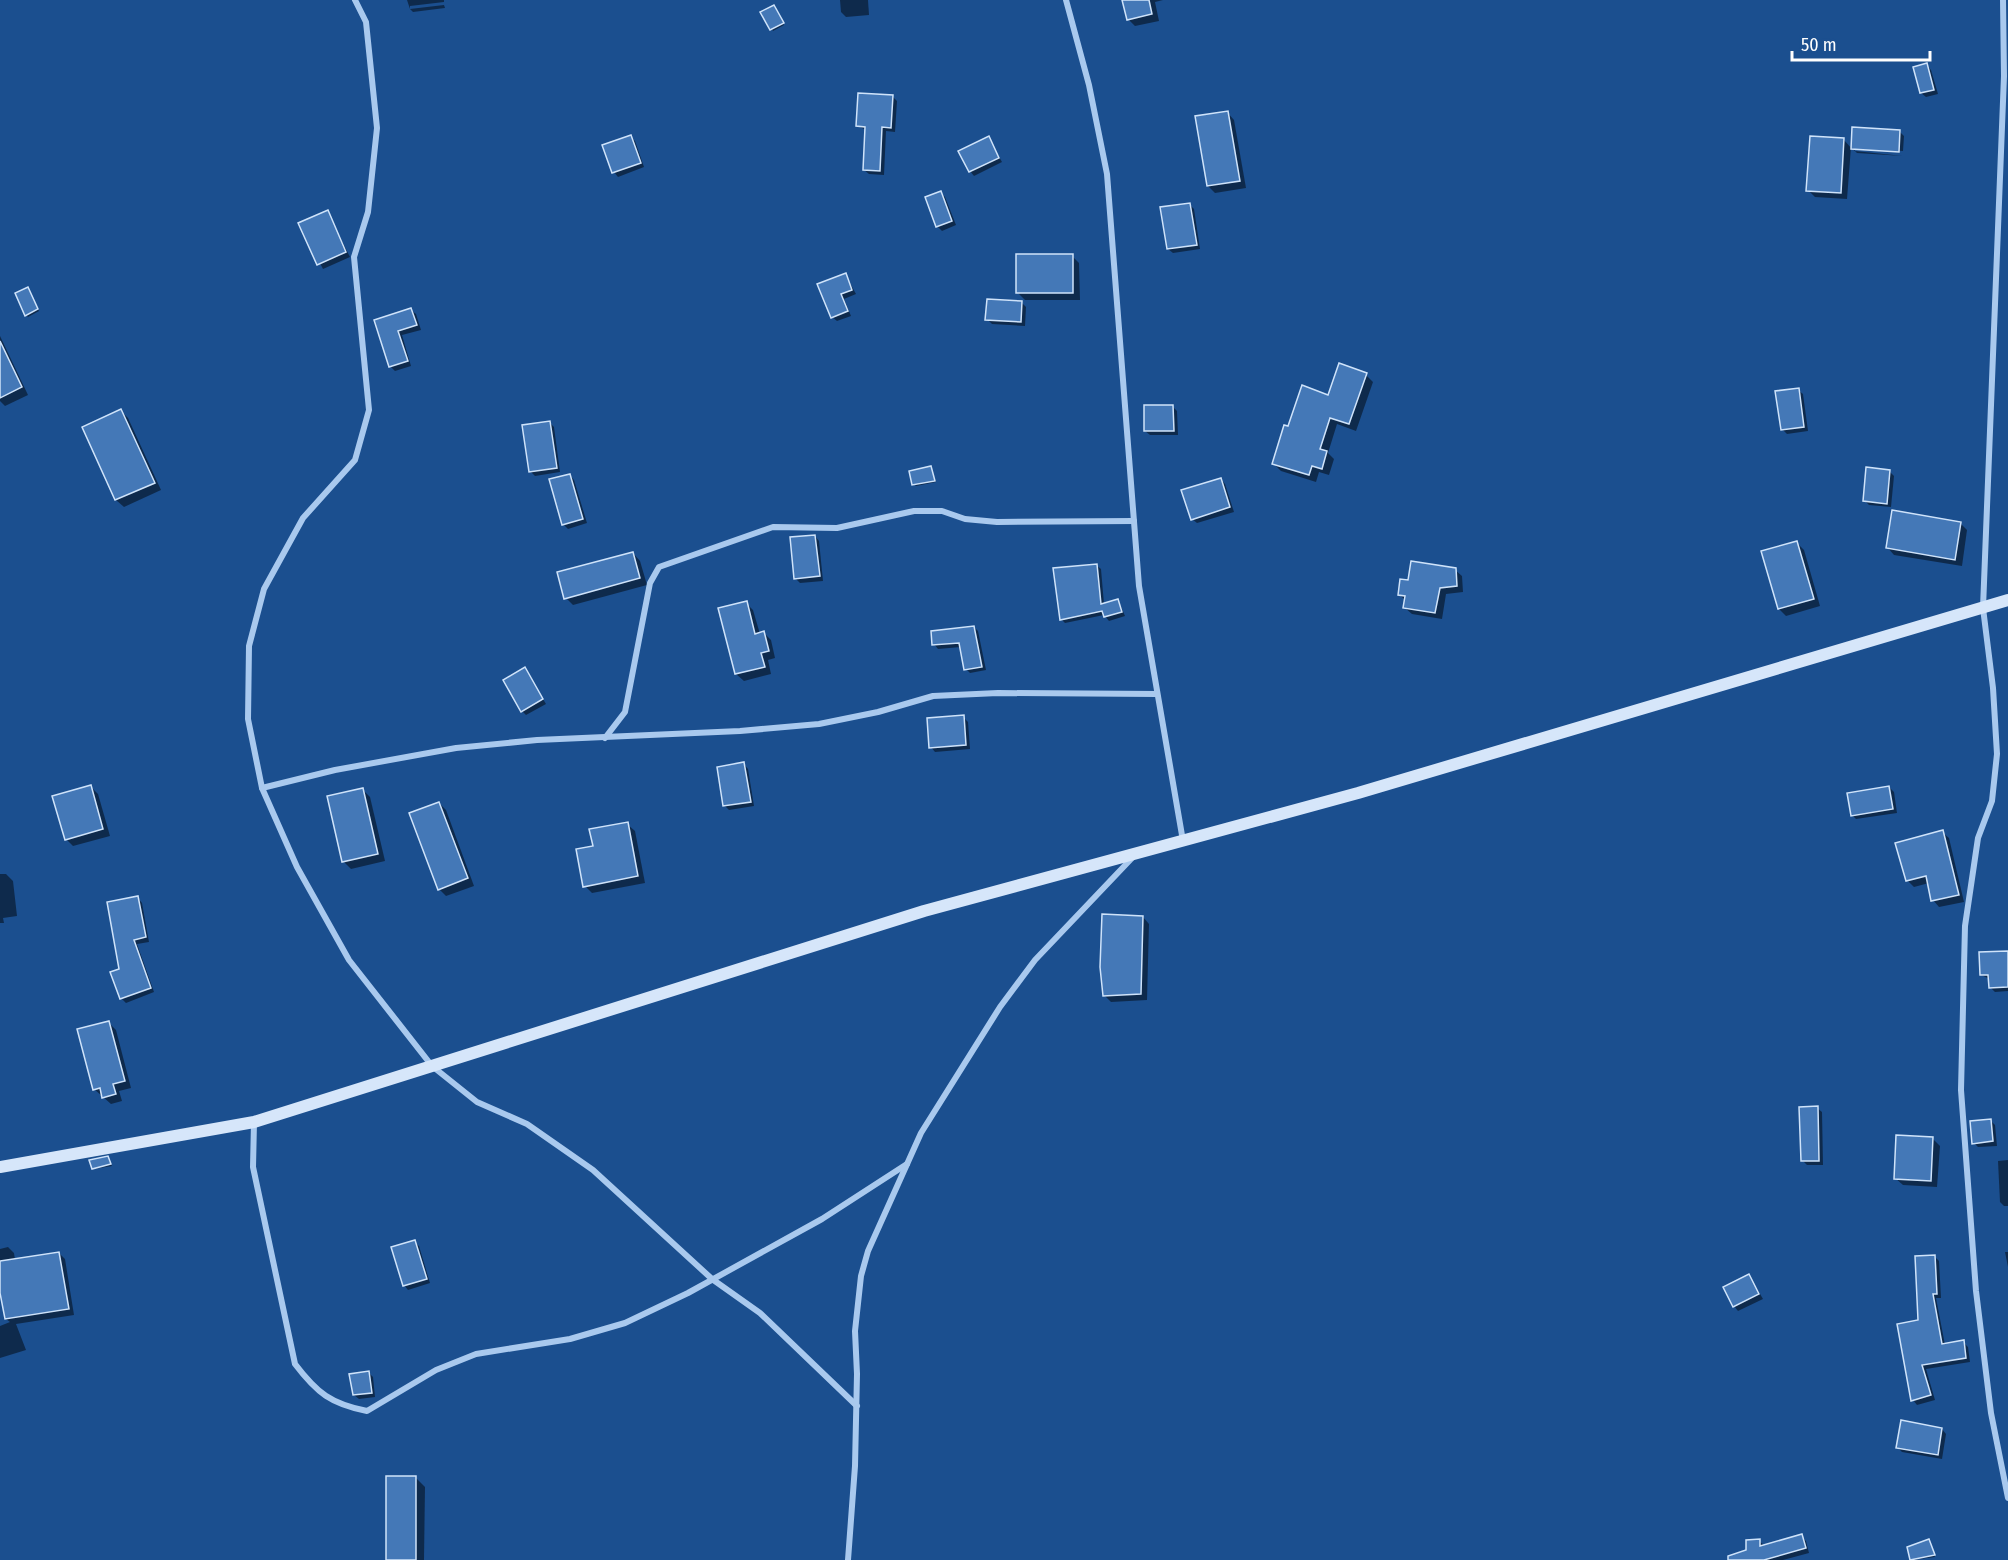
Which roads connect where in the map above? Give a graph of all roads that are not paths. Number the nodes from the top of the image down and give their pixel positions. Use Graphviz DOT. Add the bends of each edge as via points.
graph roads {
  1 [pos="355,0"];
  2 [pos="1066,0"];
  3 [pos="2003,0"];
  4 [pos="1134,521"];
  5 [pos="2008,600"];
  6 [pos="1983,608"];
  7 [pos="1157,694"];
  8 [pos="605,738"];
  9 [pos="262,788"];
  10 [pos="1183,841"];
  11 [pos="1136,854"];
  12 [pos="432,1066"];
  13 [pos="254,1122"];
  14 [pos="907,1164"];
  15 [pos="0,1167"];
  16 [pos="712,1279"];
  17 [pos="856,1406"];
  18 [pos="2008,1498"];
  19 [pos="848,1560"];
  1 -- 9 [label="street" via="366,22 377,128 368,212 354,257 369,410 355,460 303,518 264,589 249,646 248,719"];
  2 -- 4 [label="street" via="1107,174"];
  3 -- 6 [label="street" via="2004,76"];
  4 -- 7 [label="street" via="1139,586"];
  4 -- 8 [label="street" via="997,522 965,519 942,511 914,511 837,528 773,527 682,557 659,567 650,583 624,712"];
  5 -- 6 [label="main road"];
  6 -- 10 [label="main road"];
  6 -- 18 [label="street" via="1994,688 1997,754 1992,801 1978,838 1965,926 1961,1090 1978,1302 1991,1413"];
  7 -- 8 [label="street" via="933,696 819,724"];
  7 -- 10 [label="street"];
  8 -- 9 [label="street" via="456,748"];
  9 -- 12 [label="street" via="297,867 349,960"];
  10 -- 11 [label="main road"];
  11 -- 12 [label="main road" via="924,911"];
  11 -- 14 [label="street" via="1035,960 1000,1007 921,1133"];
  12 -- 13 [label="main road"];
  12 -- 16 [label="street" via="477,1102 527,1124 593,1170"];
  13 -- 15 [label="main road"];
  13 -- 16 [label="street" via="253,1167 295,1364 314,1390 347,1407 367,1411 436,1370 476,1354 570,1339 625,1323"];
  14 -- 16 [label="street" via="822,1219"];
  14 -- 17 [label="street" via="868,1251 861,1276 855,1331"];
  16 -- 17 [label="street" via="759,1313"];
  17 -- 19 [label="street"];
}
